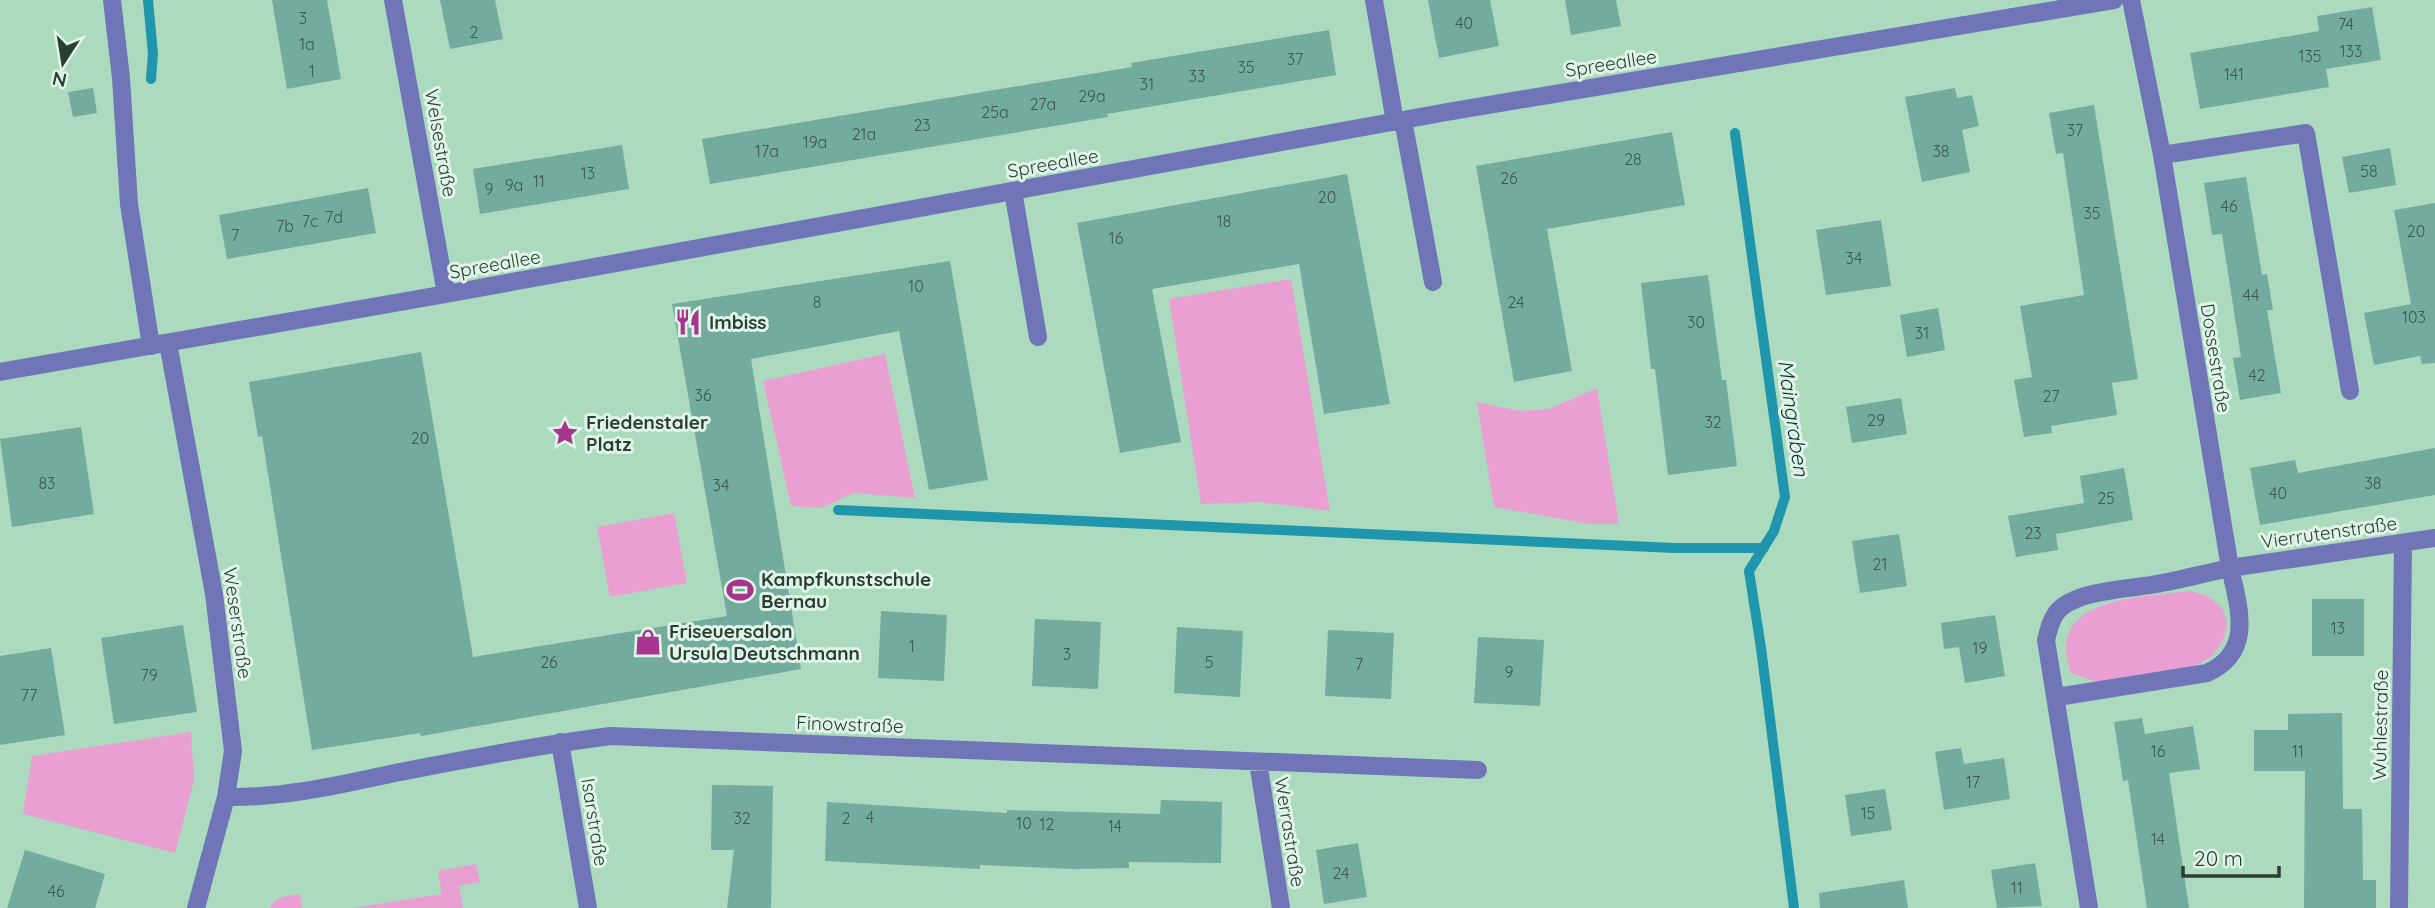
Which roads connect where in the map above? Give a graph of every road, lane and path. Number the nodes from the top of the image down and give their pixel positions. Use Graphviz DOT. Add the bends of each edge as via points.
graph roads {
  1 [pos="112,0"];
  2 [pos="393,0"];
  3 [pos="1374,0"];
  4 [pos="2114,0"];
  5 [pos="2130,0"];
  6 [pos="1399,121"];
  7 [pos="2162,155"];
  8 [pos="1013,191"];
  9 [pos="1433,282"];
  10 [pos="446,294"];
  11 [pos="1038,337"];
  12 [pos="159,344"];
  13 [pos="0,372"];
  14 [pos="2350,391"];
  15 [pos="2435,538"];
  16 [pos="2403,543"];
  17 [pos="2230,568"];
  18 [pos="2057,697"];
  19 [pos="560,742"];
  20 [pos="1258,762"];
  21 [pos="1478,771"];
  22 [pos="226,797"];
  23 [pos="196,908"];
  24 [pos="588,908"];
  25 [pos="1281,908"];
  26 [pos="2089,908"];
  27 [pos="2399,908"];
  1 -- 12 [label="street, Weserstraße" via="132,233"];
  2 -- 10 [label="street, Welsestraße"];
  3 -- 6 [label="street"];
  4 -- 6 [label="street, Spreeallee"];
  5 -- 7 [label="street, Dossestraße"];
  6 -- 8 [label="street, Spreeallee"];
  6 -- 9 [label="street"];
  7 -- 14 [label="street" via="2306,133"];
  7 -- 17 [label="street, Dossestraße"];
  8 -- 10 [label="street, Spreeallee"];
  8 -- 11 [label="street"];
  10 -- 12 [label="street, Spreeallee"];
  12 -- 13 [label="street, Spreeallee"];
  12 -- 22 [label="street, Weserstraße" via="214,594 233,751"];
  15 -- 16 [label="street, Vierrutenstraße"];
  16 -- 17 [label="street, Vierrutenstraße"];
  16 -- 27 [label="street, Wuhlestraße"];
  17 -- 18 [label="street" via="2084,597 2059,609 2046,640"];
  17 -- 18 [label="street, Dossestraße" via="2239,633 2230,659 2220,667 2207,673"];
  18 -- 26 [label="street"];
  19 -- 20 [label="street, Finowstraße" via="625,736"];
  19 -- 22 [label="street, Finowstraße" via="299,793"];
  19 -- 24 [label="street, Isarstraße"];
  20 -- 21 [label="street, Finowstraße"];
  20 -- 25 [label="street, Werrastraße"];
  22 -- 23 [label="street, Weserstraße"];
}
